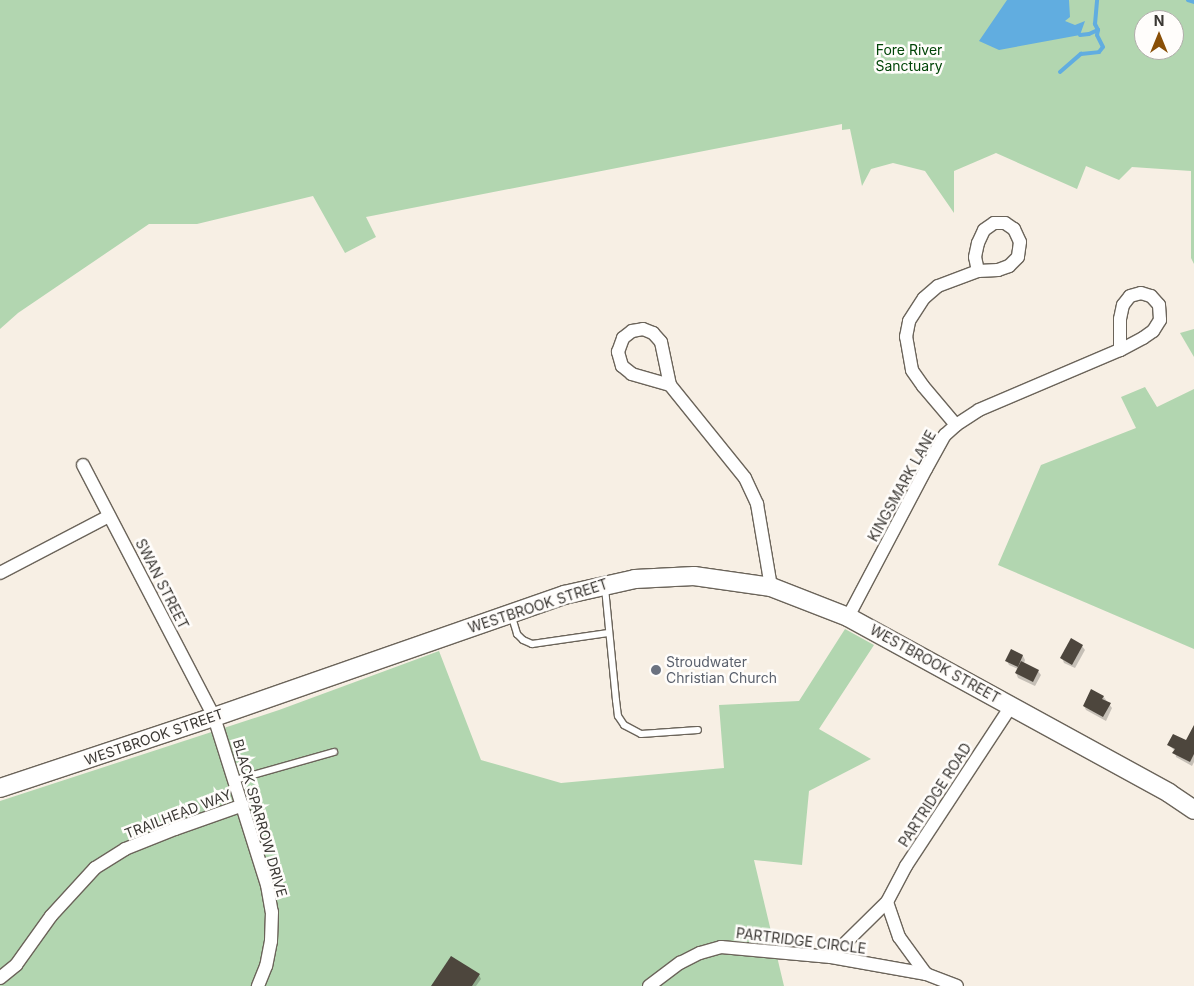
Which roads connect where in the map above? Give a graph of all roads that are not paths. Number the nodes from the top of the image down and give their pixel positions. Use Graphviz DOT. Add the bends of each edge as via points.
graph roads {
  1 [pos="978,271"];
  2 [pos="1120,350"];
  3 [pos="670,385"];
  4 [pos="956,425"];
  5 [pos="83,465"];
  6 [pos="110,516"];
  7 [pos="0,573"];
  8 [pos="604,584"];
  9 [pos="771,587"];
  10 [pos="510,613"];
  11 [pos="848,617"];
  12 [pos="608,633"];
  13 [pos="1011,706"];
  14 [pos="214,717"];
  15 [pos="698,730"];
  16 [pos="334,752"];
  17 [pos="235,780"];
  18 [pos="0,788"];
  19 [pos="243,805"];
  20 [pos="1194,810"];
  21 [pos="887,902"];
  22 [pos="830,957"];
  23 [pos="926,974"];
  24 [pos="0,978"];
  25 [pos="258,986"];
  26 [pos="649,986"];
  27 [pos="957,986"];
  1 -- 4 [label="street" via="938,286 924,298 909,321 906,337 912,370"];
  2 -- 2 [label="street, KINGSMARK LANE" via="1148,335 1160,320 1159,305 1151,296 1141,293 1130,296 1123,305"];
  2 -- 4 [label="street, KINGSMARK LANE" via="979,410"];
  3 -- 3 [label="street" via="661,342 653,333 643,329 632,331 623,338 618,352 622,366 632,374"];
  3 -- 9 [label="street" via="745,478 756,504"];
  4 -- 11 [label="street, KINGSMARK LANE" via="926,470"];
  5 -- 6 [label="street, SWAN STREET"];
  6 -- 7 [label="street"];
  6 -- 14 [label="street, SWAN STREET"];
  8 -- 9 [label="main road, WESTBROOK STREET" via="694,576"];
  8 -- 10 [label="main road, WESTBROOK STREET"];
  8 -- 12 [label="lane"];
  9 -- 11 [label="main road, WESTBROOK STREET"];
  10 -- 12 [label="lane" via="517,634 532,644"];
  10 -- 14 [label="main road, WESTBROOK STREET"];
  11 -- 13 [label="main road, WESTBROOK STREET"];
  12 -- 15 [label="lane" via="618,716 624,726 641,734"];
  13 -- 20 [label="main road, WESTBROOK STREET" via="1170,793"];
  13 -- 21 [label="street, PARTRIDGE ROAD" via="906,866"];
  14 -- 17 [label="street, BLACK SPARROW DRIVE"];
  14 -- 18 [label="main road, WESTBROOK STREET"];
  16 -- 17 [label="lane"];
  17 -- 19 [label="street, BLACK SPARROW DRIVE"];
  19 -- 24 [label="street, TRAILHEAD WAY" via="134,846 95,868 51,916 16,965"];
  19 -- 25 [label="street, BLACK SPARROW DRIVE" via="272,912 266,966"];
  21 -- 22 [label="street, PARTRIDGE ROAD"];
  21 -- 23 [label="street" via="899,936"];
  22 -- 23 [label="street, PARTRIDGE CIRCLE"];
  22 -- 26 [label="street, PARTRIDGE CIRCLE" via="721,947 680,963"];
  23 -- 27 [label="street, PARTRIDGE CIRCLE"];
}
